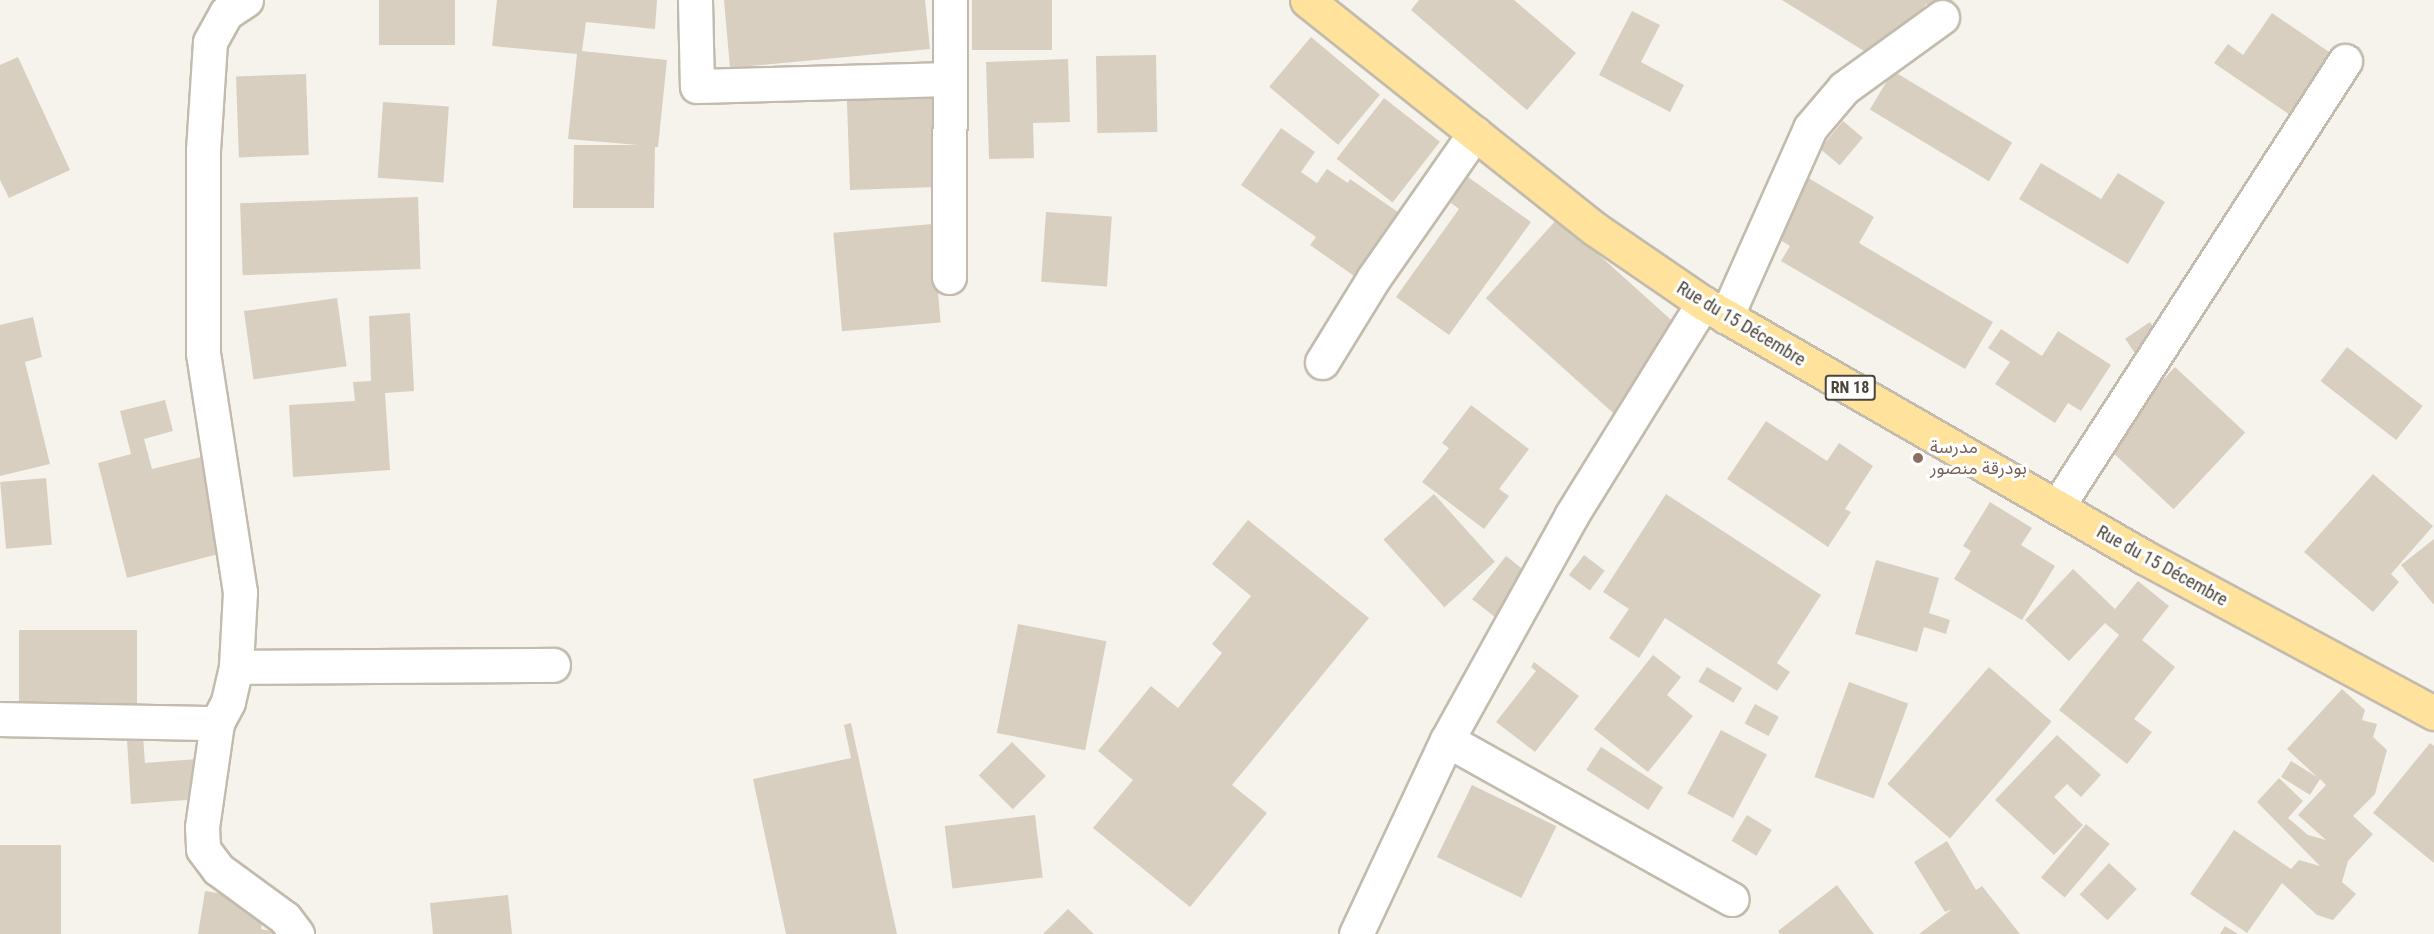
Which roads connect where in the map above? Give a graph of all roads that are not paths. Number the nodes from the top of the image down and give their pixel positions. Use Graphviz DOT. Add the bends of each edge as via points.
graph roads {
  1 [pos="246,0"];
  2 [pos="695,0"];
  3 [pos="950,0"];
  4 [pos="1307,0"];
  5 [pos="1942,17"];
  6 [pos="2345,61"];
  7 [pos="950,79"];
  8 [pos="1475,133"];
  9 [pos="949,277"];
  10 [pos="1715,310"];
  11 [pos="1322,362"];
  12 [pos="2057,507"];
  13 [pos="553,665"];
  14 [pos="236,667"];
  15 [pos="2434,713"];
  16 [pos="0,719"];
  17 [pos="216,723"];
  18 [pos="1447,740"];
  19 [pos="1732,899"];
  20 [pos="297,934"];
  21 [pos="1356,934"];
  1 -- 14 [label="street" via="226,13 210,42 203,150 203,353 240,592"];
  2 -- 7 [label="street" via="697,86"];
  3 -- 7 [label="street"];
  4 -- 8 [label="main road, Rue du 15 Décembre / RN 18"];
  5 -- 10 [label="street" via="1844,88 1810,128"];
  6 -- 12 [label="street"];
  7 -- 9 [label="street"];
  8 -- 10 [label="main road, Rue du 15 Décembre / RN 18" via="1595,229"];
  8 -- 11 [label="street" via="1373,279"];
  10 -- 12 [label="main road, Rue du 15 Décembre / RN 18"];
  10 -- 18 [label="street" via="1571,516"];
  12 -- 15 [label="main road, Rue du 15 Décembre / RN 18"];
  13 -- 14 [label="street"];
  14 -- 17 [label="street" via="228,702"];
  16 -- 17 [label="street"];
  17 -- 20 [label="street" via="202,827 203,849 218,869 285,918"];
  18 -- 19 [label="street"];
  18 -- 21 [label="street"];
}
